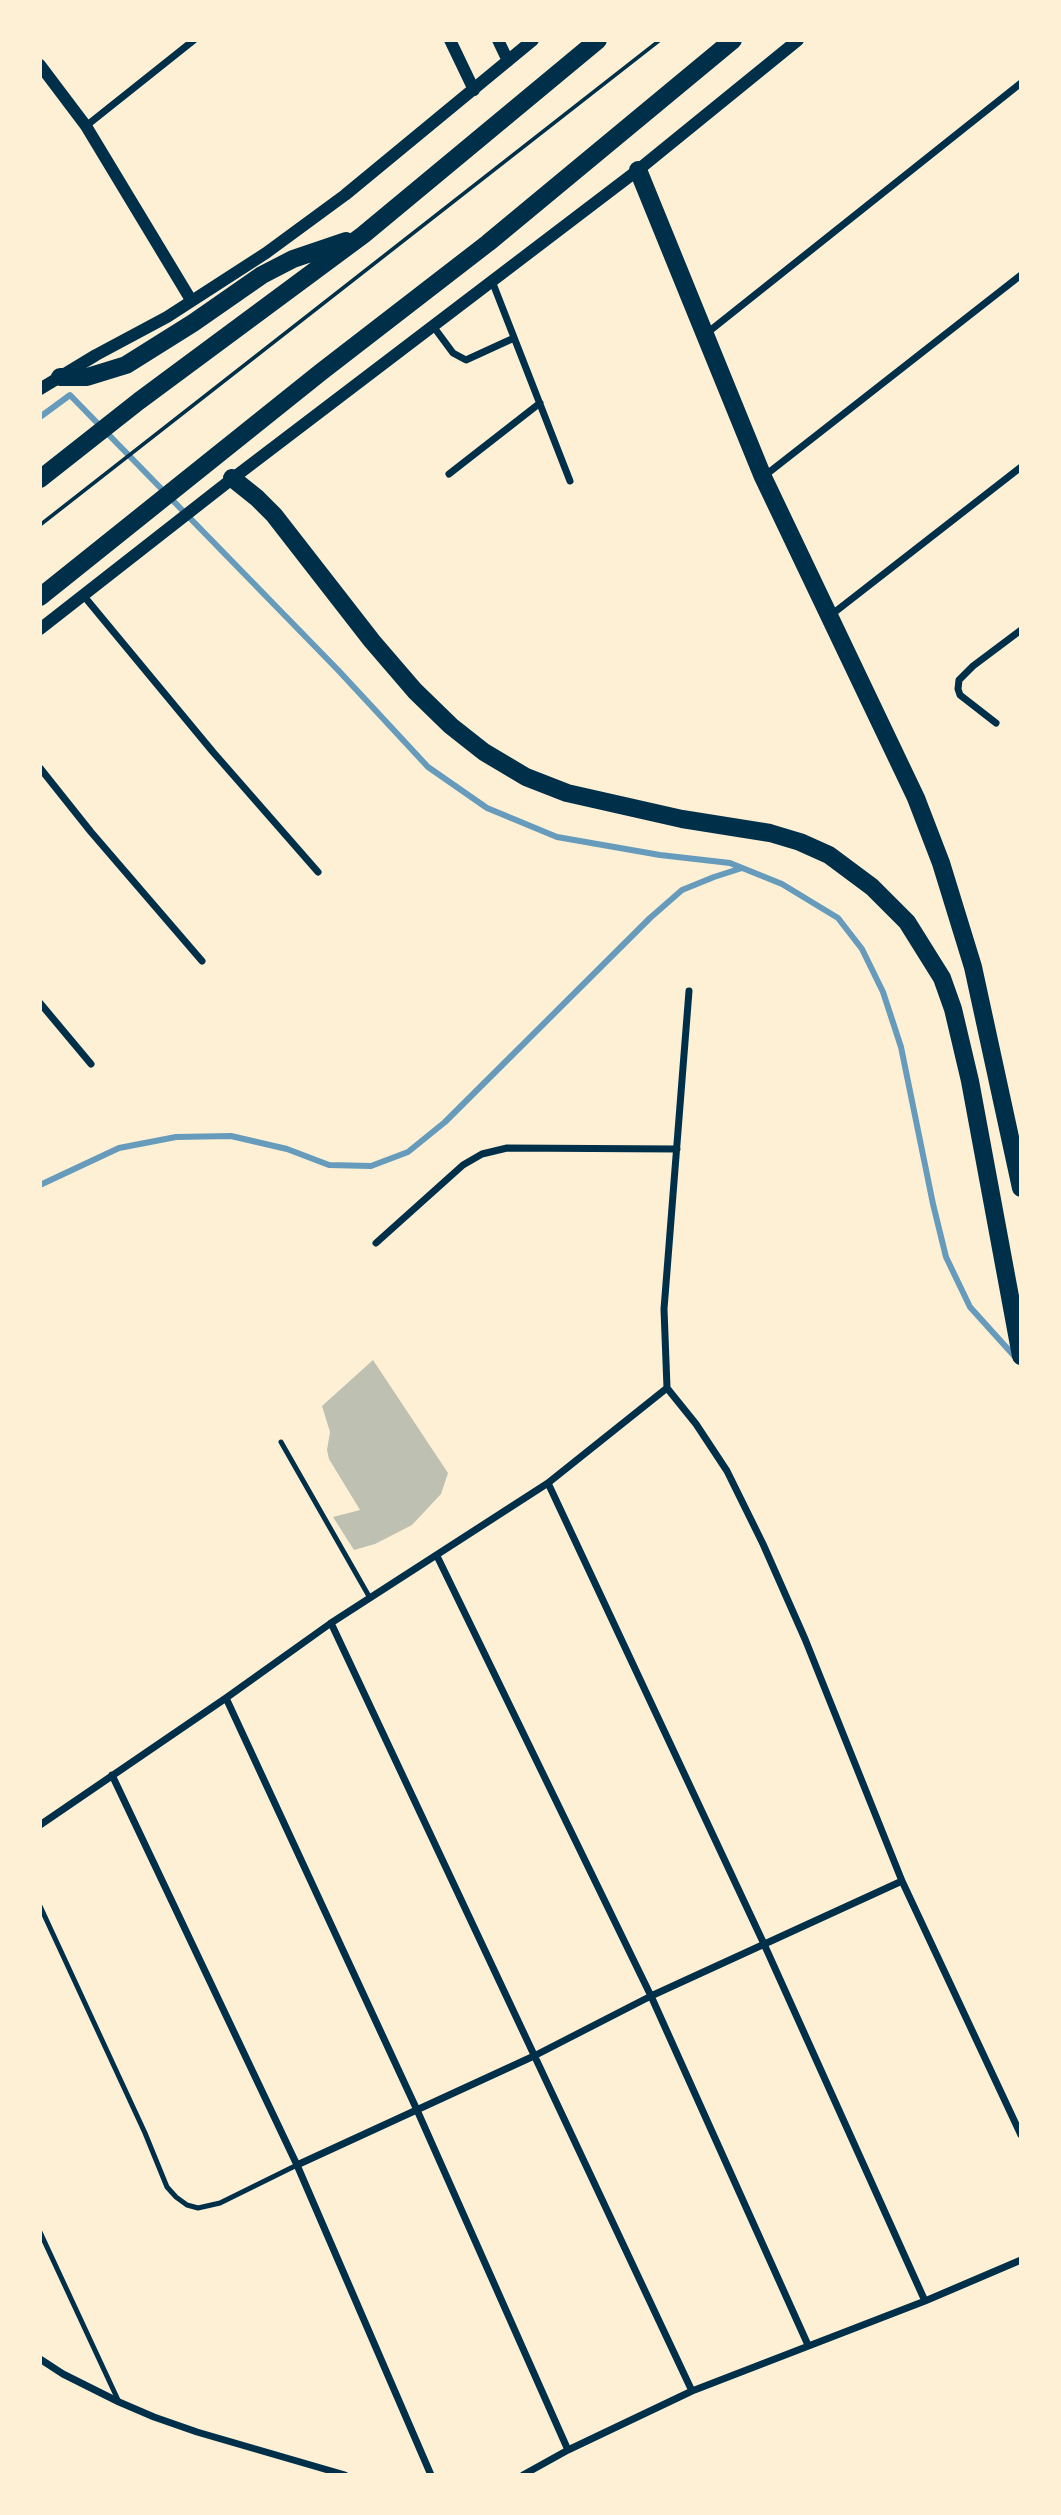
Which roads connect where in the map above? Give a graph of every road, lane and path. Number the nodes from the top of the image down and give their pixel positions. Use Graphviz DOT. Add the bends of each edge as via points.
graph roads {
  1 [pos="194,40"];
  2 [pos="450,40"];
  3 [pos="498,40"];
  4 [pos="533,40"];
  5 [pos="598,40"];
  6 [pos="660,40"];
  7 [pos="733,40"];
  8 [pos="798,40"];
  9 [pos="508,61"];
  10 [pos="40,65"];
  11 [pos="1021,83"];
  12 [pos="474,90"];
  13 [pos="86,125"];
  14 [pos="638,170"];
  15 [pos="363,235"];
  16 [pos="1021,275"];
  17 [pos="492,281"];
  18 [pos="191,300"];
  19 [pos="433,326"];
  20 [pos="703,335"];
  21 [pos="514,338"];
  22 [pos="60,377"];
  23 [pos="40,389"];
  24 [pos="540,403"];
  25 [pos="1021,467"];
  26 [pos="449,474"];
  27 [pos="763,477"];
  28 [pos="40,480"];
  29 [pos="230,480"];
  30 [pos="570,481"];
  31 [pos="40,525"];
  32 [pos="83,595"];
  33 [pos="40,597"];
  34 [pos="828,616"];
  35 [pos="40,629"];
  36 [pos="1021,631"];
  37 [pos="996,723"];
  38 [pos="40,768"];
  39 [pos="318,872"];
  40 [pos="202,961"];
  41 [pos="689,991"];
  42 [pos="40,1003"];
  43 [pos="91,1064"];
  44 [pos="677,1149"];
  45 [pos="1021,1188"];
  46 [pos="376,1243"];
  47 [pos="1021,1356"];
  48 [pos="667,1388"];
  49 [pos="281,1442"];
  50 [pos="548,1483"];
  51 [pos="437,1556"];
  52 [pos="370,1598"];
  53 [pos="331,1623"];
  54 [pos="226,1698"];
  55 [pos="112,1775"];
  56 [pos="40,1825"];
  57 [pos="902,1881"];
  58 [pos="40,1906"];
  59 [pos="764,1944"];
  60 [pos="652,1996"];
  61 [pos="534,2056"];
  62 [pos="416,2110"];
  63 [pos="1021,2135"];
  64 [pos="297,2165"];
  65 [pos="40,2232"];
  66 [pos="1021,2260"];
  67 [pos="925,2301"];
  68 [pos="808,2346"];
  69 [pos="40,2359"];
  70 [pos="692,2391"];
  71 [pos="119,2402"];
  72 [pos="568,2450"];
  73 [pos="345,2475"];
  74 [pos="431,2475"];
  75 [pos="523,2475"];
  1 -- 13 [label="street"];
  2 -- 12 [label="street"];
  3 -- 9 [label="street"];
  4 -- 9 [label="street"];
  5 -- 15 [label="main road"];
  6 -- 31 [label="path"];
  7 -- 33 [label="main road" via="488,243"];
  8 -- 14 [label="street"];
  9 -- 12 [label="street"];
  10 -- 13 [label="street"];
  11 -- 20 [label="street"];
  12 -- 18 [label="street" via="345,195"];
  13 -- 18 [label="street"];
  14 -- 17 [label="street"];
  14 -- 20 [label="main road"];
  15 -- 22 [label="main road" via="262,275 125,365 87,377"];
  15 -- 28 [label="main road"];
  16 -- 27 [label="street"];
  17 -- 19 [label="street"];
  17 -- 21 [label="street"];
  18 -- 22 [label="street"];
  19 -- 21 [label="street" via="453,353 466,360"];
  19 -- 29 [label="street"];
  20 -- 27 [label="main road"];
  21 -- 24 [label="street"];
  22 -- 23 [label="street"];
  24 -- 26 [label="street"];
  24 -- 30 [label="street"];
  25 -- 34 [label="street"];
  27 -- 34 [label="main road"];
  29 -- 32 [label="street"];
  29 -- 47 [label="main road" via="274,515 415,691 484,752 567,793 800,842 829,855 872,887 907,922 942,978 953,1009"];
  32 -- 35 [label="street"];
  32 -- 39 [label="street"];
  34 -- 45 [label="main road" via="916,798 953,897 991,1042"];
  36 -- 37 [label="street" via="959,680 960,695"];
  38 -- 40 [label="street"];
  41 -- 44 [label="street"];
  42 -- 43 [label="street"];
  44 -- 46 [label="street" via="507,1147 482,1154 463,1165"];
  44 -- 48 [label="street" via="664,1309"];
  48 -- 50 [label="street"];
  48 -- 57 [label="street" via="727,1471 763,1544"];
  49 -- 52 [label="lane"];
  50 -- 51 [label="street"];
  50 -- 59 [label="street"];
  51 -- 52 [label="street"];
  51 -- 60 [label="street"];
  52 -- 53 [label="street"];
  53 -- 54 [label="street"];
  53 -- 61 [label="street"];
  54 -- 55 [label="street"];
  54 -- 62 [label="street"];
  55 -- 56 [label="street"];
  55 -- 64 [label="street"];
  57 -- 59 [label="street"];
  57 -- 63 [label="street"];
  58 -- 64 [label="lane" via="167,2187 176,2197 198,2208 220,2203"];
  59 -- 60 [label="street"];
  59 -- 67 [label="street"];
  60 -- 61 [label="street"];
  60 -- 68 [label="street"];
  61 -- 62 [label="street"];
  61 -- 70 [label="street"];
  62 -- 64 [label="street"];
  62 -- 72 [label="street"];
  64 -- 74 [label="street"];
  65 -- 71 [label="lane"];
  66 -- 67 [label="street"];
  67 -- 68 [label="street"];
  68 -- 70 [label="street"];
  69 -- 71 [label="street"];
  70 -- 72 [label="street"];
  71 -- 73 [label="street" via="197,2432"];
  72 -- 75 [label="street"];
}
